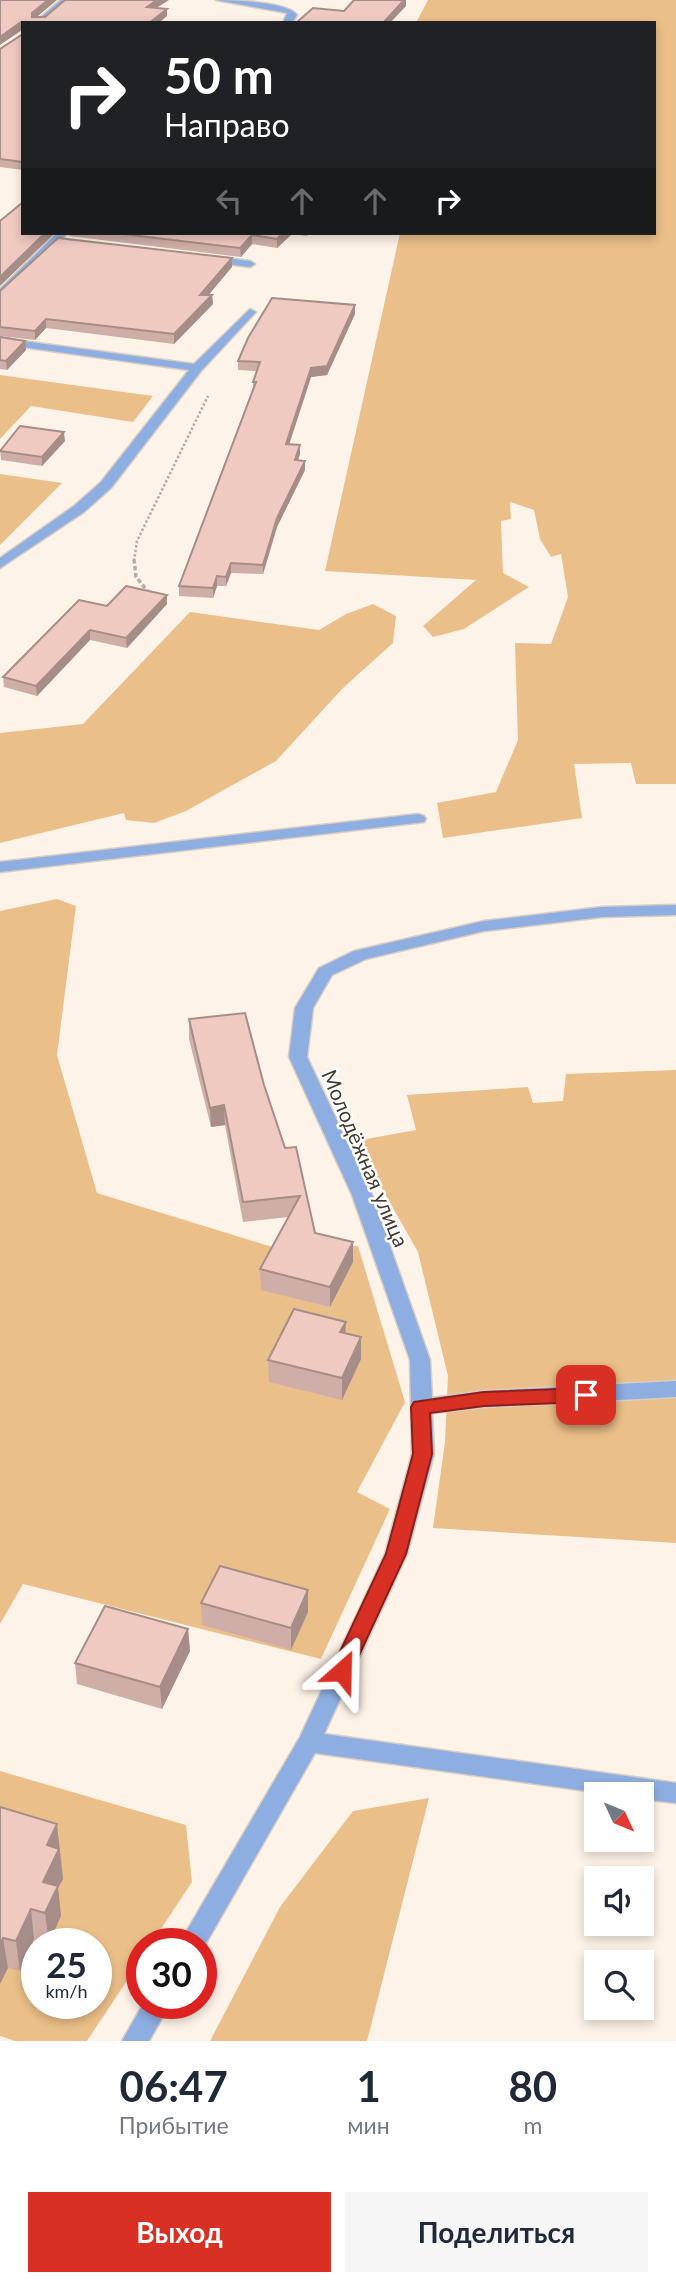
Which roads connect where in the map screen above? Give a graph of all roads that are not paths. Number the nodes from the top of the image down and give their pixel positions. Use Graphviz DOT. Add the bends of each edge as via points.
graph roads {
  1 [pos="66,0"];
  2 [pos="220,0"];
  3 [pos="40,21"];
  4 [pos="288,21"];
  5 [pos="63,238"];
  6 [pos="195,257"];
  7 [pos="250,264"];
  8 [pos="0,295"];
  9 [pos="250,312"];
  10 [pos="0,341"];
  11 [pos="197,368"];
  12 [pos="0,564"];
  13 [pos="418,819"];
  14 [pos="3,866"];
  15 [pos="676,910"];
  16 [pos="676,1389"];
  17 [pos="421,1407"];
  18 [pos="309,1742"];
  19 [pos="676,1793"];
  20 [pos="201,1928"];
  21 [pos="148,2019"];
  22 [pos="135,2041"];
  1 -- 3 [label="street"];
  2 -- 4 [label="street" via="290,11 293,15"];
  5 -- 8 [label="street"];
  6 -- 7 [label="street"];
  9 -- 11 [label="street"];
  10 -- 11 [label="street"];
  11 -- 12 [label="street" via="106,485"];
  13 -- 14 [label="street"];
  15 -- 17 [label="street, Молодёжная улица" via="602,912 484,926 360,955 325,972 304,1008 298,1057 362,1195 419,1360"];
  16 -- 17 [label="street" via="484,1399"];
  17 -- 18 [label="street, Молодёжная улица" via="423,1454 396,1554"];
  18 -- 19 [label="street"];
  18 -- 20 [label="street, Молодёжная улица"];
  21 -- 22 [label="street"];
}
